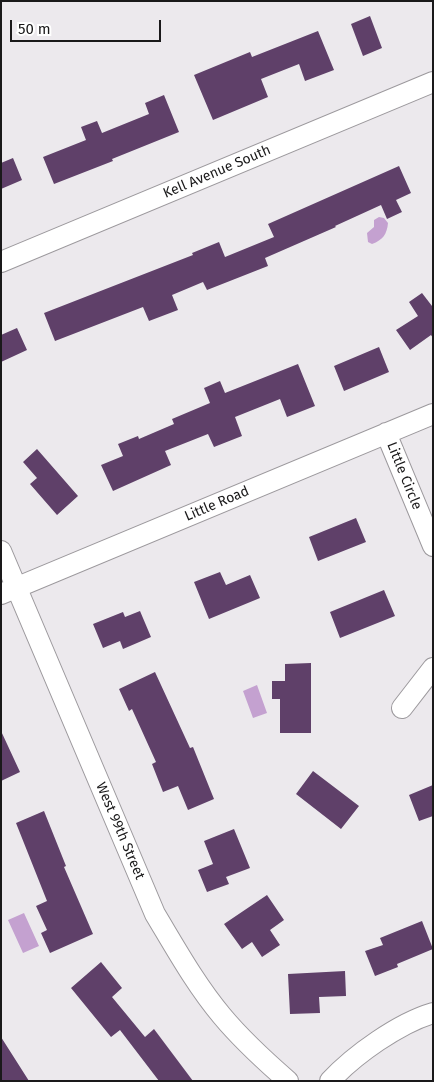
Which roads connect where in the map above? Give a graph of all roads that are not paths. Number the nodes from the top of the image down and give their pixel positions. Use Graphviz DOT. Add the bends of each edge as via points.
graph roads {
  1 [pos="433,82"];
  2 [pos="1,262"];
  3 [pos="433,414"];
  4 [pos="386,433"];
  5 [pos="433,546"];
  6 [pos="1,551"];
  7 [pos="9,591"];
  8 [pos="433,668"];
  9 [pos="402,708"];
  10 [pos="433,1013"];
  11 [pos="288,1081"];
  12 [pos="330,1081"];
  1 -- 2 [label="street, Kell Avenue South"];
  3 -- 4 [label="street, Little Road"];
  4 -- 5 [label="street, Little Circle"];
  4 -- 7 [label="street, Little Road"];
  6 -- 7 [label="street, West 99th Street"];
  7 -- 11 [label="street, West 99th Street" via="155,914 186,966 222,1016"];
  8 -- 9 [label="street"];
  10 -- 12 [label="street" via="383,1037 344,1066"];
}
